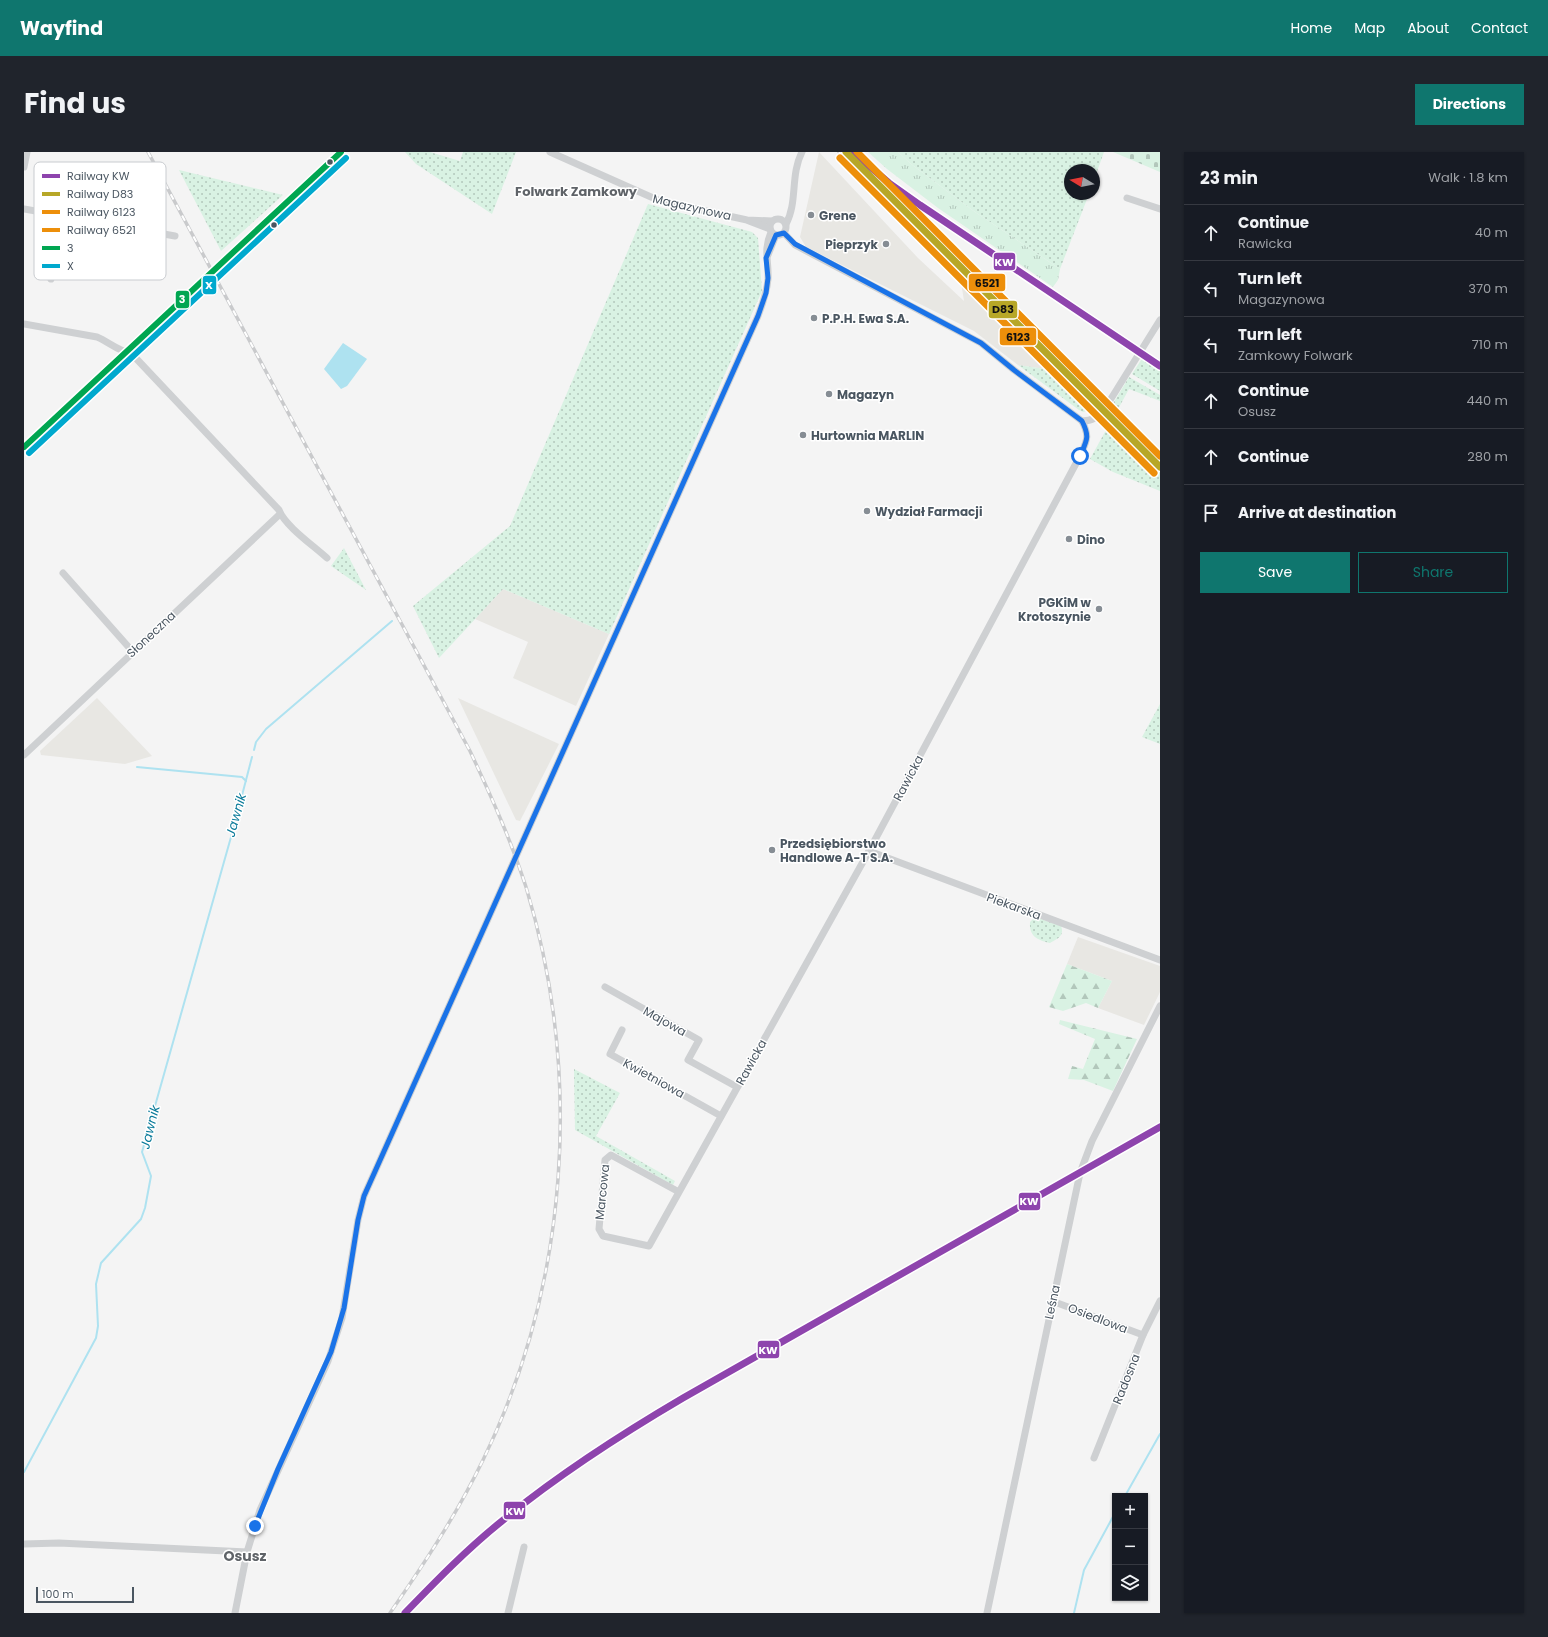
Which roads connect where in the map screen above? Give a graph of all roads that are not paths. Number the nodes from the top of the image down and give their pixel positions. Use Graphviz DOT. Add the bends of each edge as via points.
graph roads {
  1 [pos="27,152"];
  2 [pos="341,152"];
  3 [pos="550,152"];
  4 [pos="802,152"];
  5 [pos="24,167"];
  6 [pos="1127,198"];
  7 [pos="24,209"];
  8 [pos="1160,209"];
  9 [pos="34,211"];
  10 [pos="783,222"];
  11 [pos="772,229"];
  12 [pos="784,233"];
  13 [pos="166,234"];
  14 [pos="175,236"];
  15 [pos="1160,320"];
  16 [pos="24,324"];
  17 [pos="125,353"];
  18 [pos="1082,421"];
  19 [pos="24,447"];
  20 [pos="280,514"];
  21 [pos="327,558"];
  22 [pos="63,573"];
  23 [pos="132,652"];
  24 [pos="24,755"];
  25 [pos="869,851"];
  26 [pos="1160,960"];
  27 [pos="605,987"];
  28 [pos="1160,1006"];
  29 [pos="622,1030"];
  30 [pos="737,1087"];
  31 [pos="721,1116"];
  32 [pos="679,1192"];
  33 [pos="649,1246"];
  34 [pos="1052,1300"];
  35 [pos="1160,1301"];
  36 [pos="1143,1335"];
  37 [pos="1094,1458"];
  38 [pos="24,1544"];
  39 [pos="524,1547"];
  40 [pos="247,1552"];
  41 [pos="235,1613"];
  42 [pos="508,1613"];
  43 [pos="987,1613"];
  1 -- 5 [label="street"];
  2 -- 17 [label="main road"];
  3 -- 11 [label="street, Magazynowa" via="660,201 748,220"];
  4 -- 10 [label="street" via="797,167 791,215"];
  6 -- 8 [label="street"];
  7 -- 9 [label="street"];
  10 -- 11 [label="street"];
  10 -- 12 [label="street"];
  11 -- 12 [label="street"];
  11 -- 40 [label="street" via="766,244 766,293 758,316 364,1196 344,1308 331,1352 260,1510"];
  12 -- 18 [label="street" via="795,244 981,343"];
  13 -- 14 [label="street"];
  15 -- 18 [label="street" via="1104,410 1096,418"];
  16 -- 17 [label="street" via="97,337"];
  17 -- 19 [label="main road"];
  17 -- 20 [label="street" via="131,353"];
  18 -- 25 [label="street, Rawicka" via="1088,432 1080,456"];
  20 -- 21 [label="street"];
  20 -- 23 [label="street, Słoneczna"];
  22 -- 23 [label="street"];
  23 -- 24 [label="street, Słoneczna"];
  25 -- 26 [label="street, Piekarska"];
  25 -- 30 [label="street, Rawicka"];
  27 -- 30 [label="street, Majowa" via="699,1040 688,1060"];
  28 -- 34 [label="street, Leśna" via="1085,1159"];
  29 -- 31 [label="street, Kwietniowa" via="610,1054"];
  30 -- 31 [label="street, Rawicka"];
  31 -- 32 [label="street, Rawicka"];
  32 -- 33 [label="street, Rawicka"];
  32 -- 33 [label="street, Marcowa" via="611,1155 605,1160 598,1229 603,1236"];
  34 -- 36 [label="street, Osiedlowa"];
  34 -- 43 [label="street, Leśna"];
  35 -- 36 [label="street, Radosna"];
  36 -- 37 [label="street, Radosna"];
  38 -- 40 [label="street" via="59,1543"];
  39 -- 42 [label="street"];
  40 -- 41 [label="street"];
}
